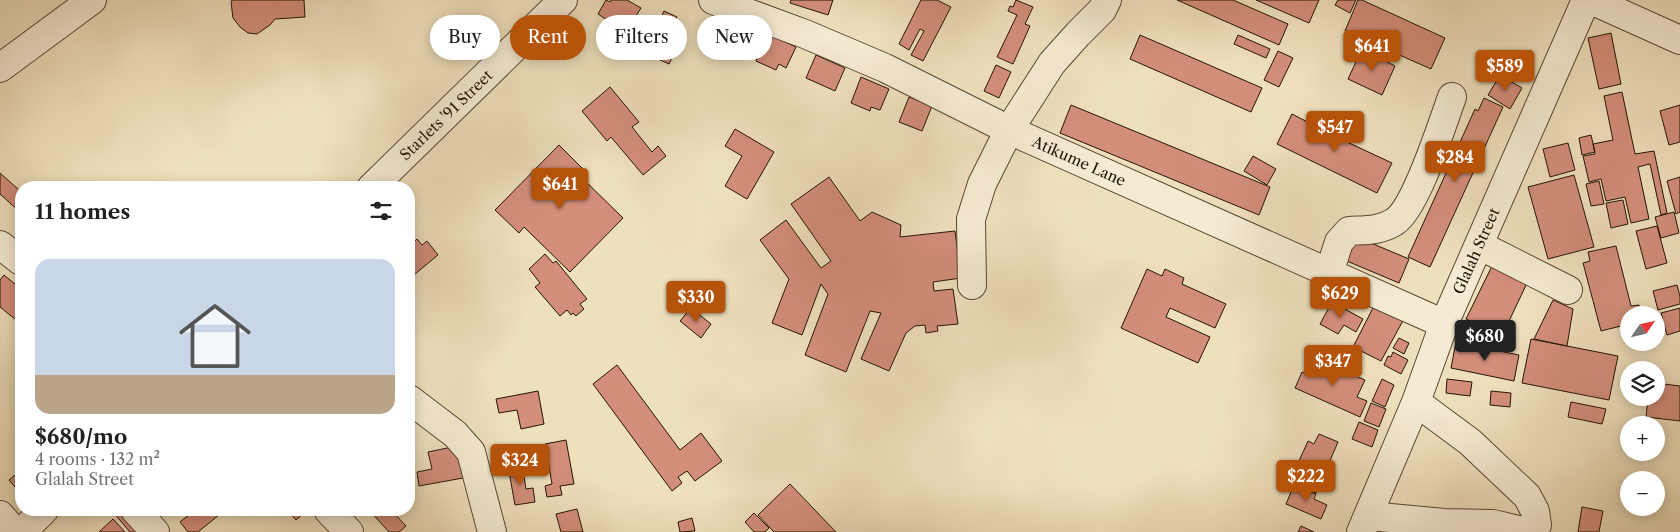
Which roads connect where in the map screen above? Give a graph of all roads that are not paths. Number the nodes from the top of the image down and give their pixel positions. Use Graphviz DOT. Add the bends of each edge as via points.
graph roads {
  1 [pos="92,0"];
  2 [pos="563,0"];
  3 [pos="714,0"];
  4 [pos="1107,0"];
  5 [pos="1586,0"];
  6 [pos="1590,0"];
  7 [pos="1680,40"];
  8 [pos="0,68"];
  9 [pos="1452,97"];
  10 [pos="1009,130"];
  11 [pos="379,181"];
  12 [pos="0,245"];
  13 [pos="1479,245"];
  14 [pos="15,256"];
  15 [pos="1329,273"];
  16 [pos="972,285"];
  17 [pos="1568,290"];
  18 [pos="1444,324"];
  19 [pos="1416,402"];
  20 [pos="415,404"];
  21 [pos="0,515"];
  22 [pos="38,516"];
  23 [pos="140,516"];
  24 [pos="334,516"];
  25 [pos="1365,524"];
  26 [pos="15,532"];
  27 [pos="22,532"];
  28 [pos="155,532"];
  29 [pos="349,532"];
  30 [pos="492,532"];
  31 [pos="1527,532"];
  32 [pos="1532,532"];
  1 -- 8 [label="street"];
  2 -- 11 [label="street, Starlets '91 Street"];
  3 -- 10 [label="street, Atikume Lane" via="885,68"];
  4 -- 10 [label="street" via="1102,10 1052,63"];
  5 -- 13 [label="street, Glalah Street"];
  6 -- 7 [label="street"];
  9 -- 15 [label="street" via="1416,194 1396,221 1381,229 1349,232 1339,242"];
  10 -- 15 [label="street, Atikume Lane"];
  10 -- 16 [label="street" via="982,184 971,219"];
  12 -- 14 [label="street"];
  13 -- 17 [label="street"];
  13 -- 18 [label="street, Glalah Street"];
  15 -- 18 [label="street, Atikume Lane"];
  18 -- 19 [label="street, Glalah Street"];
  19 -- 25 [label="street, Glalah Street"];
  19 -- 32 [label="street" via="1470,442 1527,496 1535,511 1537,525"];
  20 -- 30 [label="street" via="455,434 471,452"];
  21 -- 26 [label="street"];
  22 -- 27 [label="street"];
  23 -- 28 [label="street"];
  24 -- 29 [label="street"];
  25 -- 31 [label="street" via="1493,524"];
}
